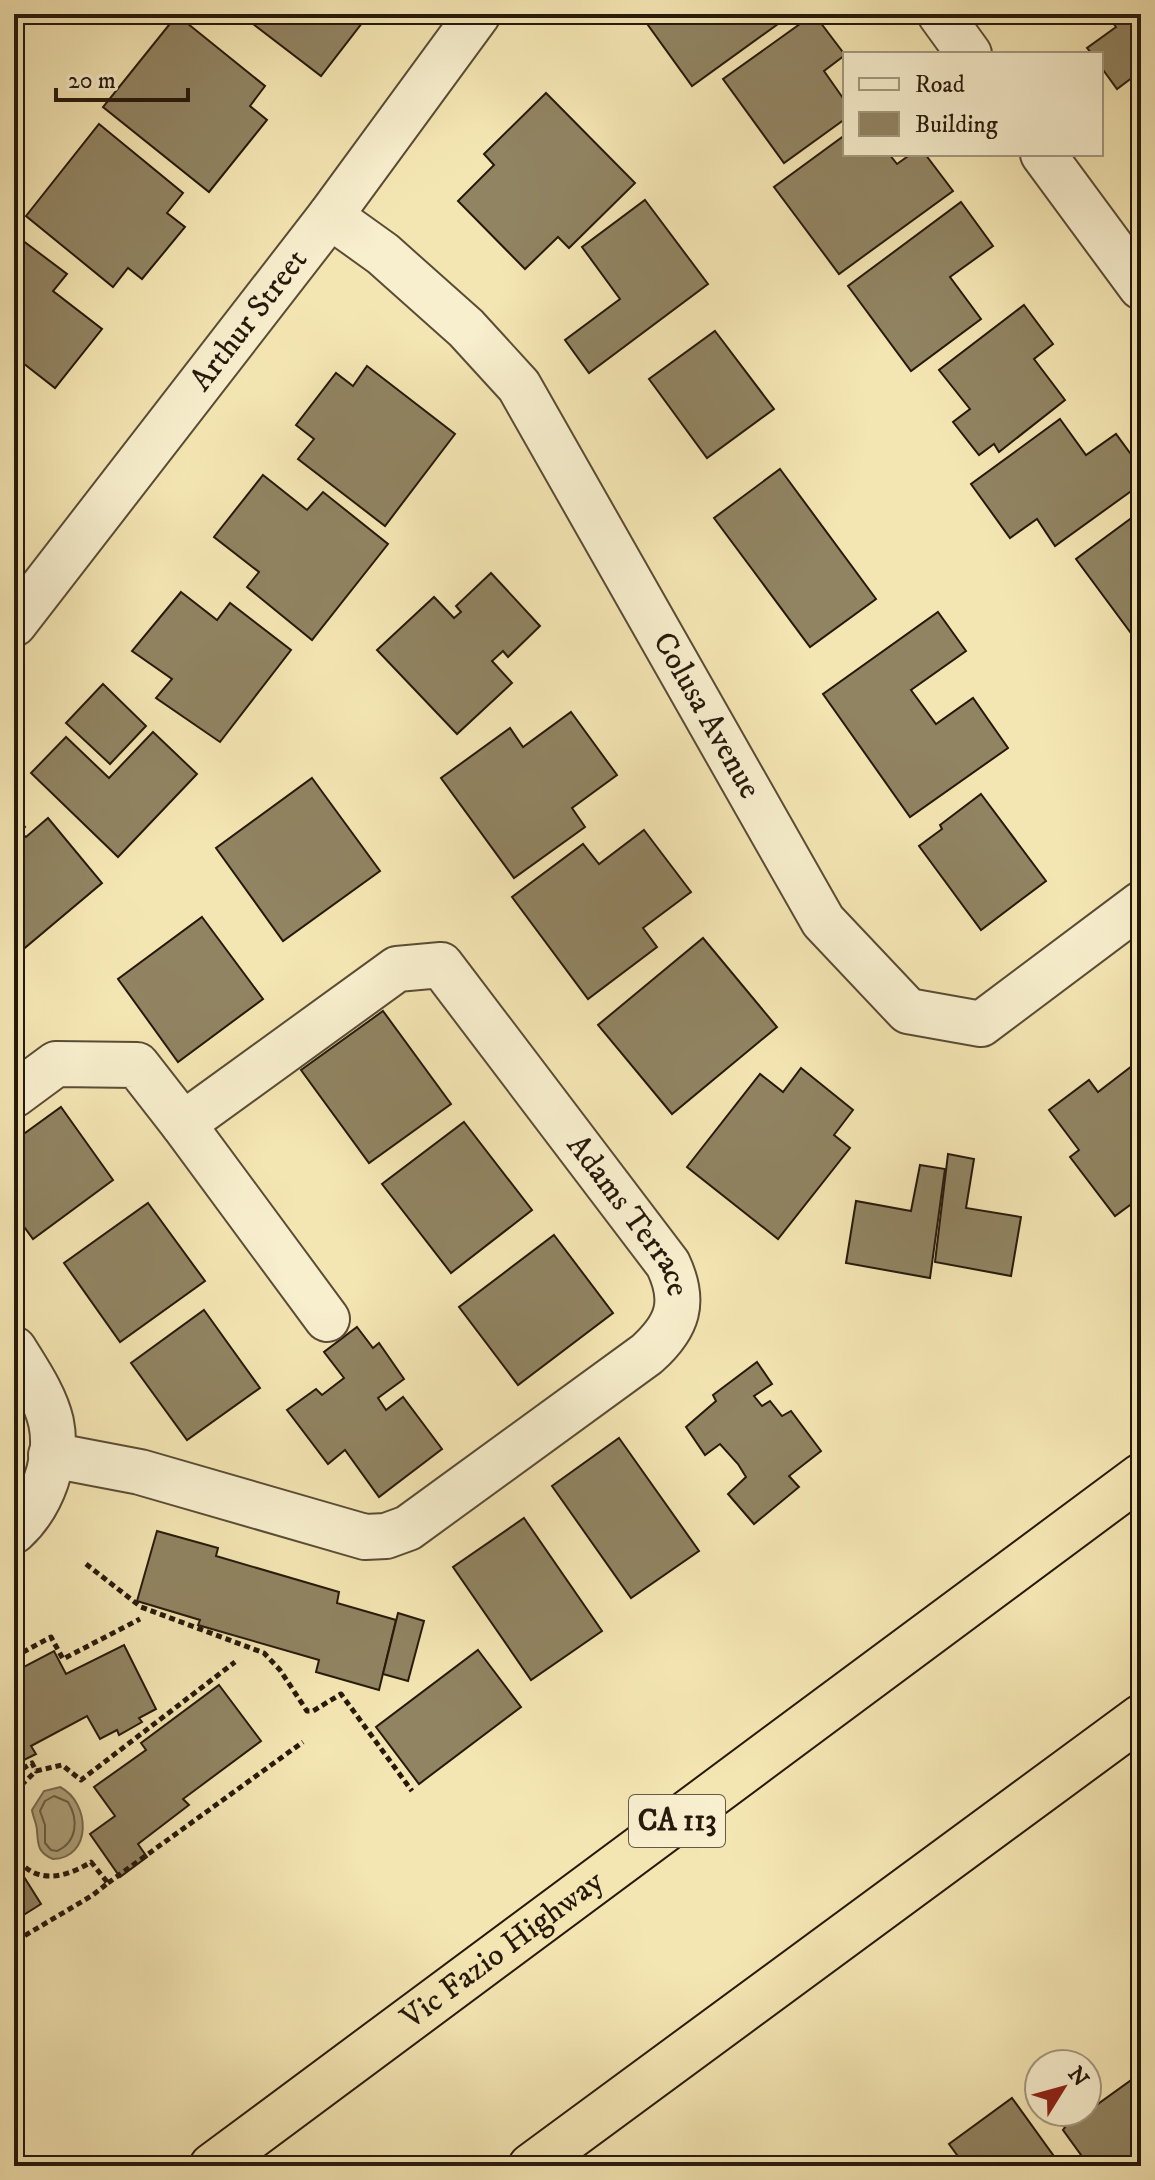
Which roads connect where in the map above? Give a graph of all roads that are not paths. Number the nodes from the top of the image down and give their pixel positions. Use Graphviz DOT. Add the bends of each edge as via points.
graph roads {
  1 [pos="478,14"];
  2 [pos="940,14"];
  3 [pos="968,52"];
  4 [pos="1044,156"];
  5 [pos="330,216"];
  6 [pos="1141,287"];
  7 [pos="14,624"];
  8 [pos="1141,904"];
  9 [pos="14,1095"];
  10 [pos="183,1124"];
  11 [pos="327,1319"];
  12 [pos="14,1349"];
  13 [pos="51,1455"];
  14 [pos="1141,1476"];
  15 [pos="14,1531"];
  16 [pos="1141,1717"];
  17 [pos="212,2166"];
  18 [pos="531,2166"];
  1 -- 5 [label="street, Arthur Street"];
  2 -- 3 [label="street"];
  4 -- 6 [label="street"];
  5 -- 7 [label="street, Arthur Street"];
  5 -- 8 [label="street, Colusa Avenue" via="383,254 466,328 519,386 823,921 908,1011 981,1024"];
  9 -- 10 [label="street" via="56,1064 137,1065"];
  10 -- 11 [label="street"];
  10 -- 13 [label="street, Adams Terrace" via="397,969 441,965 668,1264 677,1282 673,1324 647,1354 408,1528 386,1536 365,1537 140,1472"];
  12 -- 13 [label="street" via="51,1422"];
  13 -- 15 [label="street" via="46,1483"];
  14 -- 17 [label="highway, Vic Fazio Highway / CA 113"];
  16 -- 18 [label="highway"];
}
